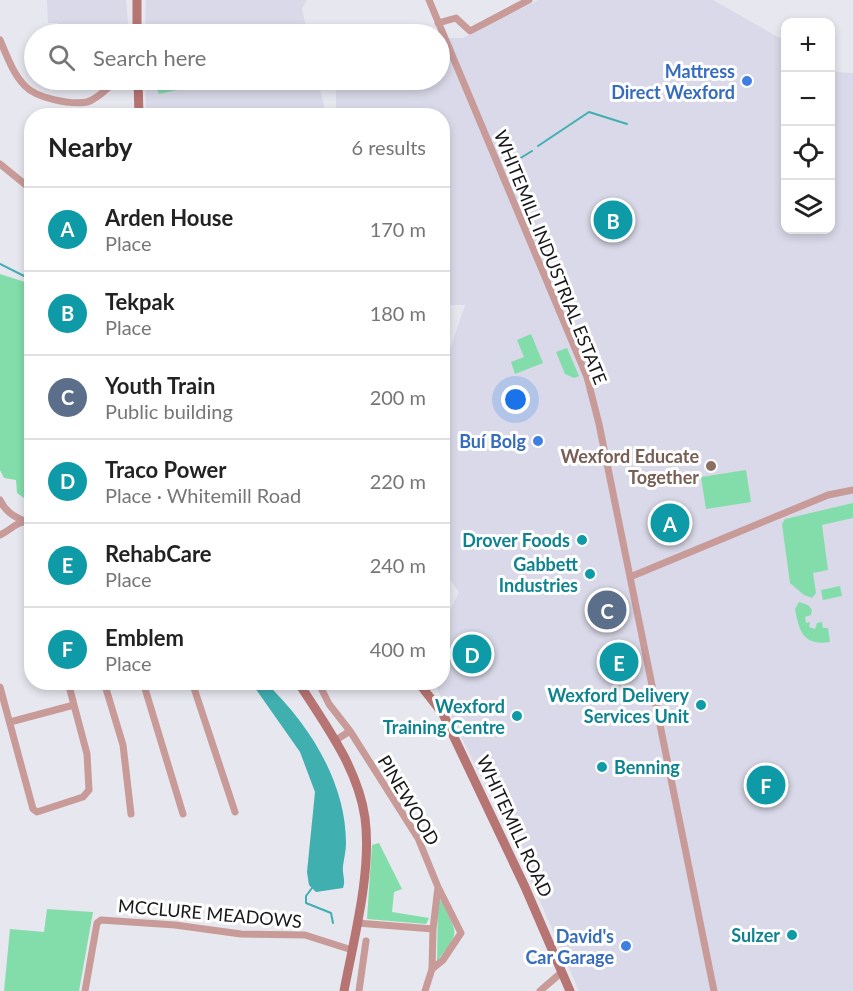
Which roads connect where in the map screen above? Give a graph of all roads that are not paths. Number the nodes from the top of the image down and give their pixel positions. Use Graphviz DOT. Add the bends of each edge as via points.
graph roads {
  1 [pos="137,0"];
  2 [pos="429,0"];
  3 [pos="529,0"];
  4 [pos="438,23"];
  5 [pos="137,24"];
  6 [pos="0,40"];
  7 [pos="450,52"];
  8 [pos="24,83"];
  9 [pos="30,90"];
  10 [pos="105,90"];
  11 [pos="138,90"];
  12 [pos="139,108"];
  13 [pos="0,164"];
  14 [pos="24,184"];
  15 [pos="853,490"];
  16 [pos="1,505"];
  17 [pos="9,514"];
  18 [pos="24,520"];
  19 [pos="24,522"];
  20 [pos="10,526"];
  21 [pos="0,535"];
  22 [pos="630,578"];
  23 [pos="0,687"];
  24 [pos="70,690"];
  25 [pos="106,690"];
  26 [pos="145,690"];
  27 [pos="195,690"];
  28 [pos="303,690"];
  29 [pos="322,690"];
  30 [pos="424,690"];
  31 [pos="74,705"];
  32 [pos="10,722"];
  33 [pos="350,731"];
  34 [pos="336,740"];
  35 [pos="235,812"];
  36 [pos="131,814"];
  37 [pos="183,814"];
  38 [pos="438,887"];
  39 [pos="357,923"];
  40 [pos="433,929"];
  41 [pos="366,941"];
  42 [pos="352,950"];
  43 [pos="432,969"];
  44 [pos="562,972"];
  45 [pos="85,991"];
  46 [pos="344,991"];
  47 [pos="359,991"];
  48 [pos="425,991"];
  49 [pos="540,991"];
  50 [pos="570,991"];
  51 [pos="714,991"];
  1 -- 5 [label="main road"];
  2 -- 4 [label="street, WHITEMILL INDUSTRIAL ESTATE"];
  3 -- 4 [label="street" via="470,31 456,18"];
  6 -- 8 [label="street"];
  7 -- 22 [label="street, WHITEMILL INDUSTRIAL ESTATE" via="586,377"];
  9 -- 10 [label="street" via="56,100 86,102"];
  11 -- 12 [label="main road"];
  13 -- 14 [label="street"];
  15 -- 22 [label="street" via="828,495"];
  16 -- 17 [label="street"];
  17 -- 18 [label="street"];
  17 -- 20 [label="street"];
  19 -- 20 [label="street"];
  20 -- 21 [label="street"];
  22 -- 51 [label="street, WHITEMILL INDUSTRIAL ESTATE"];
  23 -- 32 [label="street"];
  24 -- 31 [label="street"];
  25 -- 36 [label="street" via="123,745"];
  26 -- 37 [label="street"];
  27 -- 35 [label="street"];
  28 -- 34 [label="main road"];
  29 -- 33 [label="street, PINEWOOD"];
  30 -- 44 [label="main road, WHITEMILL ROAD" via="443,714"];
  31 -- 32 [label="street"];
  31 -- 32 [label="street" via="87,754 89,790 83,797 37,812"];
  33 -- 34 [label="street"];
  33 -- 38 [label="street, PINEWOOD" via="418,838"];
  34 -- 39 [label="main road" via="365,818 366,847"];
  38 -- 40 [label="street, PINEWOOD"];
  38 -- 43 [label="street, PINEWOOD" via="462,933"];
  39 -- 40 [label="street"];
  39 -- 42 [label="main road"];
  40 -- 43 [label="street, PINEWOOD"];
  41 -- 47 [label="street"];
  42 -- 45 [label="street, MCCLURE MEADOWS" via="305,935 241,934 101,920 97,923"];
  42 -- 46 [label="main road"];
  43 -- 48 [label="street, PINEWOOD"];
  44 -- 49 [label="street"];
  44 -- 50 [label="main road, WHITEMILL ROAD"];
}
